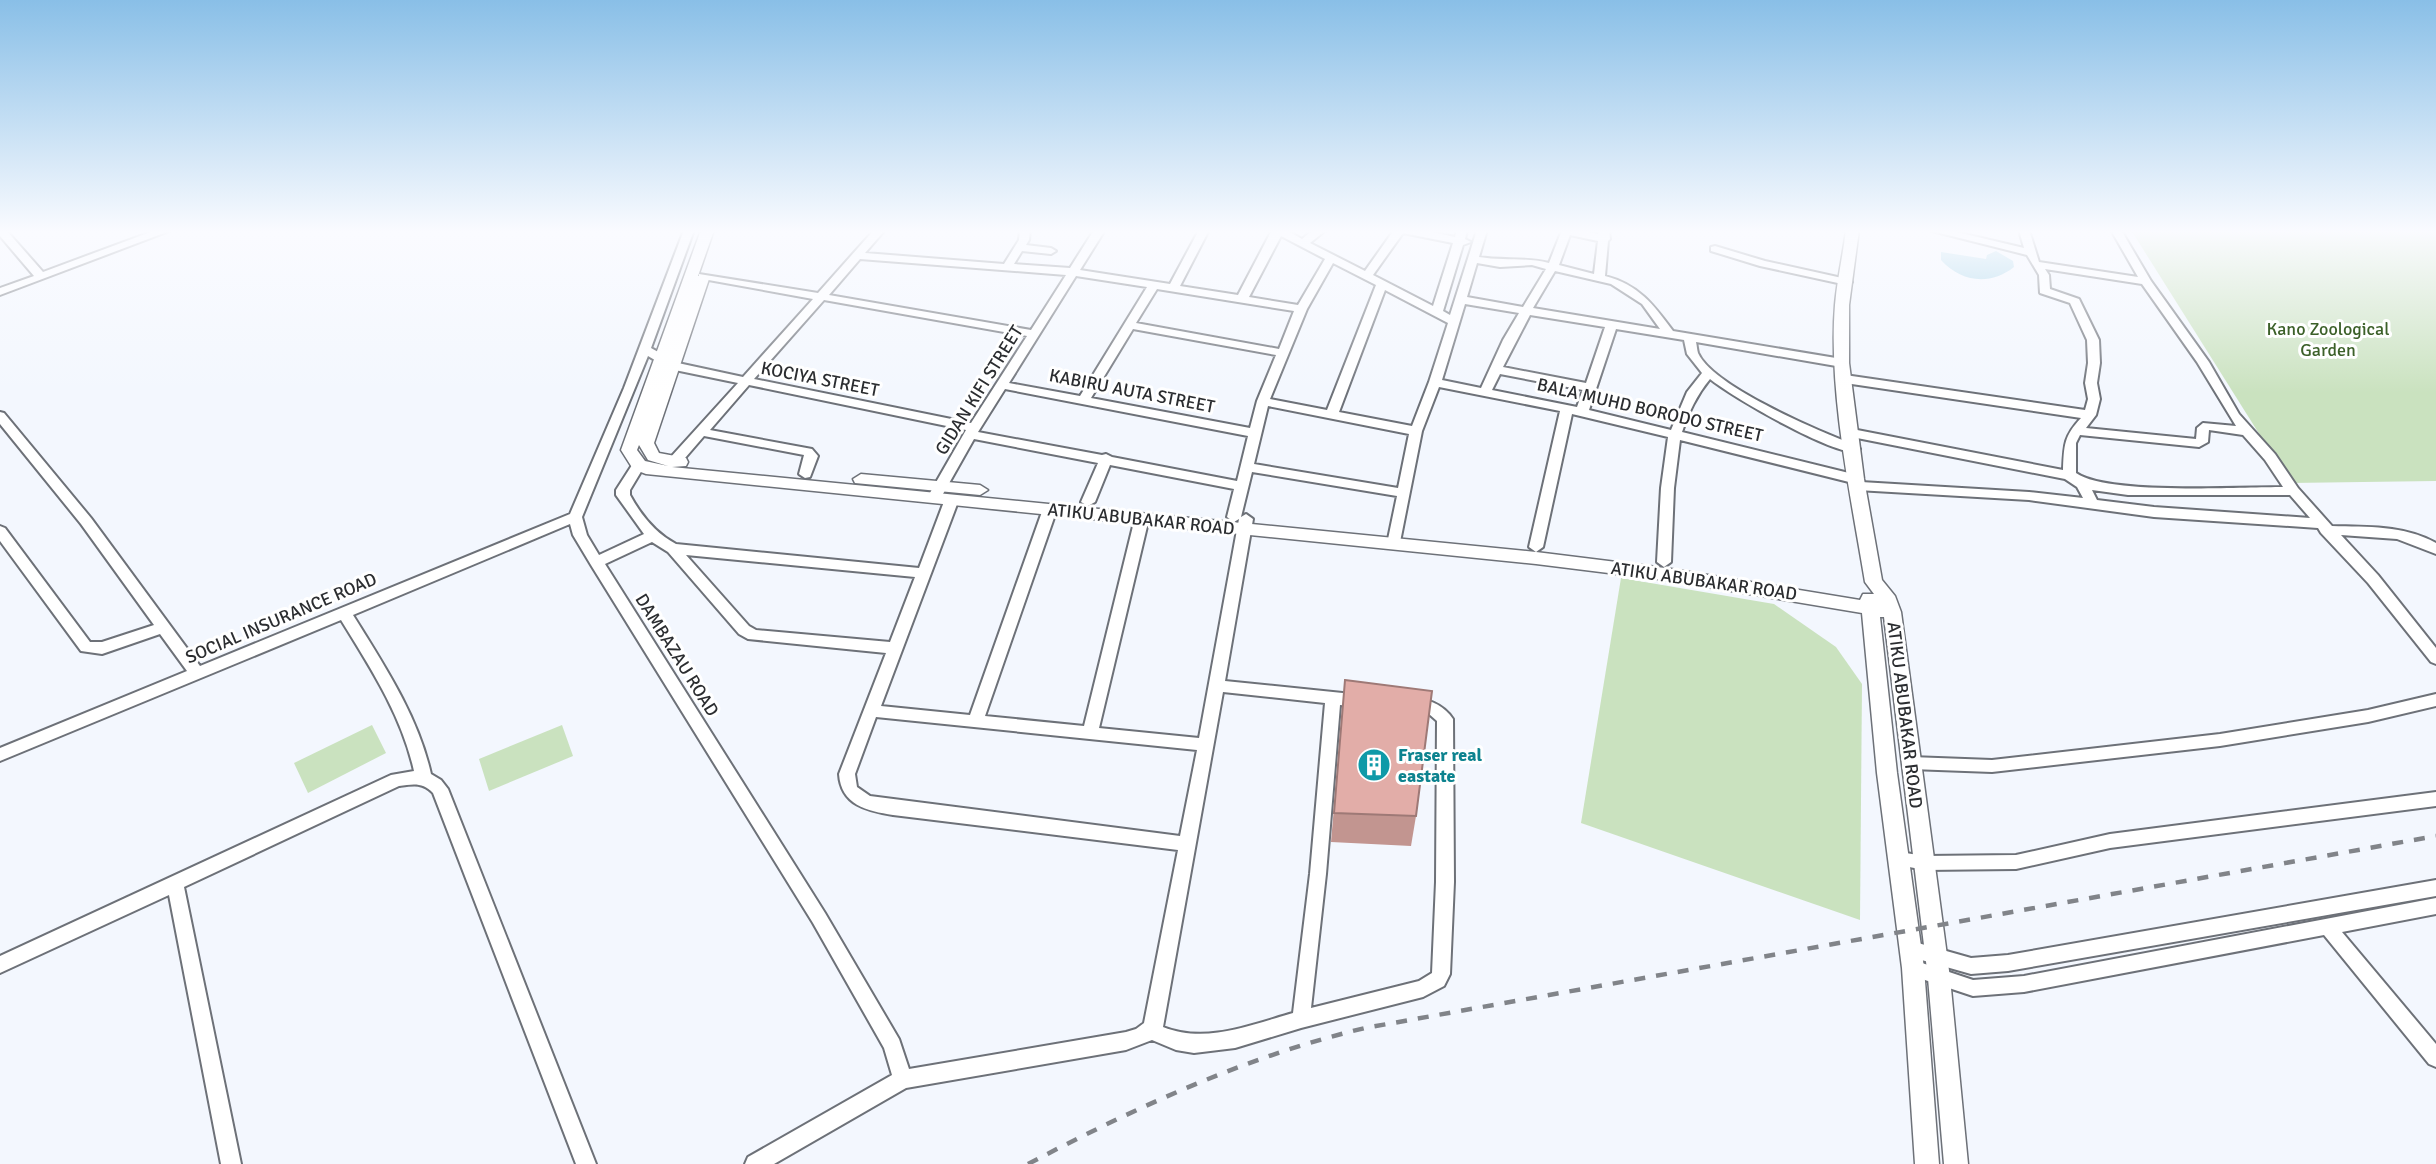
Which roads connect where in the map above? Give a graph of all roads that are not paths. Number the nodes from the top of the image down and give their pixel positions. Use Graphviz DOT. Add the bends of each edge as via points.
graph roads {
  1 [pos="21,284"];
  2 [pos="669,284"];
  3 [pos="691,284"];
  4 [pos="700,284"];
  5 [pos="747,284"];
  6 [pos="832,284"];
  7 [pos="1066,284"];
  8 [pos="1150,284"];
  9 [pos="1175,284"];
  10 [pos="1250,284"];
  11 [pos="1315,284"];
  12 [pos="1381,284"];
  13 [pos="1384,284"];
  14 [pos="1446,284"];
  15 [pos="1467,284"];
  16 [pos="1541,284"];
  17 [pos="1620,284"];
  18 [pos="1847,284"];
  19 [pos="2044,284"];
  20 [pos="2149,284"];
  21 [pos="1154,285"];
  22 [pos="1173,288"];
  23 [pos="0,292"];
  24 [pos="820,298"];
  25 [pos="1242,299"];
  26 [pos="1462,300"];
  27 [pos="1301,309"];
  28 [pos="1525,311"];
  29 [pos="1437,313"];
  30 [pos="1455,322"];
  31 [pos="1129,325"];
  32 [pos="1611,326"];
  33 [pos="1034,334"];
  34 [pos="1670,336"];
  35 [pos="1690,339"];
  36 [pos="645,349"];
  37 [pos="1284,353"];
  38 [pos="667,363"];
  39 [pos="1495,369"];
  40 [pos="1844,371"];
  41 [pos="1708,374"];
  42 [pos="745,382"];
  43 [pos="1435,382"];
  44 [pos="1002,385"];
  45 [pos="1591,388"];
  46 [pos="1486,391"];
  47 [pos="1084,399"];
  48 [pos="1263,401"];
  49 [pos="1567,408"];
  50 [pos="1582,412"];
  51 [pos="1332,414"];
  52 [pos="2090,415"];
  53 [pos="0,416"];
  54 [pos="972,431"];
  55 [pos="1416,431"];
  56 [pos="2076,431"];
  57 [pos="2246,431"];
  58 [pos="701,432"];
  59 [pos="1256,433"];
  60 [pos="1852,433"];
  61 [pos="1673,434"];
  62 [pos="1854,449"];
  63 [pos="1106,458"];
  64 [pos="674,462"];
  65 [pos="639,465"];
  66 [pos="1247,467"];
  67 [pos="805,474"];
  68 [pos="2069,475"];
  69 [pos="1856,483"];
  70 [pos="2082,484"];
  71 [pos="1242,485"];
  72 [pos="2293,491"];
  73 [pos="937,492"];
  74 [pos="1403,493"];
  75 [pos="952,499"];
  76 [pos="1088,502"];
  77 [pos="2092,503"];
  78 [pos="1049,509"];
  79 [pos="575,517"];
  80 [pos="1142,518"];
  81 [pos="1241,522"];
  82 [pos="2323,526"];
  83 [pos="0,531"];
  84 [pos="653,536"];
  85 [pos="1394,538"];
  86 [pos="1536,547"];
  87 [pos="2436,549"];
  88 [pos="673,550"];
  89 [pos="596,562"];
  90 [pos="1664,562"];
  91 [pos="924,573"];
  92 [pos="1879,600"];
  93 [pos="344,613"];
  94 [pos="164,628"];
  95 [pos="896,648"];
  96 [pos="2436,658"];
  97 [pos="197,674"];
  98 [pos="1217,686"];
  99 [pos="1333,699"];
  100 [pos="2436,700"];
  101 [pos="872,711"];
  102 [pos="976,721"];
  103 [pos="1090,734"];
  104 [pos="1206,745"];
  105 [pos="0,754"];
  106 [pos="1911,763"];
  107 [pos="424,778"];
  108 [pos="2436,799"];
  109 [pos="1185,844"];
  110 [pos="1899,859"];
  111 [pos="1925,863"];
  112 [pos="174,884"];
  113 [pos="2436,888"];
  114 [pos="2436,906"];
  115 [pos="2327,926"];
  116 [pos="1936,956"];
  117 [pos="1912,958"];
  118 [pos="0,965"];
  119 [pos="1939,978"];
  120 [pos="1301,1019"];
  121 [pos="1150,1031"];
  122 [pos="2436,1058"];
  123 [pos="903,1079"];
  124 [pos="231,1164"];
  125 [pos="586,1164"];
  126 [pos="755,1164"];
  127 [pos="1927,1164"];
  128 [pos="1956,1164"];
  1 -- 23 [label="street"];
  2 -- 36 [label="street"];
  3 -- 38 [label="street"];
  4 -- 38 [label="street"];
  5 -- 24 [label="street"];
  6 -- 24 [label="street"];
  7 -- 33 [label="street, GIDAN KIFI STREET"];
  8 -- 21 [label="street"];
  9 -- 22 [label="street"];
  10 -- 25 [label="street"];
  11 -- 27 [label="street"];
  12 -- 51 [label="street"];
  13 -- 29 [label="street"];
  14 -- 29 [label="street"];
  15 -- 26 [label="street"];
  16 -- 28 [label="street"];
  17 -- 34 [label="street" via="1646,302"];
  18 -- 40 [label="street, ATIKU ABUBAKAR ROAD" via="1841,319"];
  19 -- 52 [label="street" via="2044,290 2075,301 2093,340"];
  20 -- 57 [label="street"];
  21 -- 22 [label="street"];
  21 -- 31 [label="street"];
  22 -- 25 [label="street"];
  24 -- 33 [label="street"];
  24 -- 42 [label="street"];
  25 -- 27 [label="street"];
  26 -- 28 [label="street"];
  26 -- 30 [label="street"];
  27 -- 37 [label="street"];
  28 -- 32 [label="street"];
  28 -- 39 [label="street"];
  29 -- 30 [label="street"];
  30 -- 43 [label="street"];
  31 -- 37 [label="street"];
  31 -- 47 [label="street"];
  32 -- 34 [label="street"];
  32 -- 45 [label="street"];
  33 -- 44 [label="street, GIDAN KIFI STREET"];
  34 -- 35 [label="street"];
  35 -- 40 [label="street"];
  35 -- 41 [label="street" via="1692,358"];
  36 -- 38 [label="street"];
  36 -- 79 [label="street"];
  37 -- 48 [label="street"];
  38 -- 42 [label="street, KOCIYA STREET"];
  38 -- 64 [label="street" via="646,443 651,456"];
  38 -- 65 [label="street" via="629,450"];
  39 -- 45 [label="street"];
  39 -- 46 [label="street"];
  40 -- 52 [label="street"];
  40 -- 60 [label="street, ATIKU ABUBAKAR ROAD"];
  41 -- 61 [label="street"];
  41 -- 62 [label="street" via="1796,425"];
  42 -- 54 [label="street, KOCIYA STREET"];
  42 -- 58 [label="street"];
  43 -- 46 [label="street, BALA MUHD BORODO STREET"];
  43 -- 55 [label="street"];
  44 -- 47 [label="street, KABIRU AUTA STREET"];
  44 -- 54 [label="street, GIDAN KIFI STREET"];
  45 -- 50 [label="street"];
  46 -- 49 [label="street, BALA MUHD BORODO STREET"];
  47 -- 59 [label="street, KABIRU AUTA STREET"];
  48 -- 51 [label="street"];
  48 -- 59 [label="street"];
  49 -- 50 [label="street, BALA MUHD BORODO STREET"];
  49 -- 86 [label="street"];
  50 -- 61 [label="street, BALA MUHD BORODO STREET"];
  51 -- 55 [label="street"];
  52 -- 56 [label="street"];
  53 -- 94 [label="street" via="86,521"];
  54 -- 63 [label="street, KOCIYA STREET"];
  54 -- 73 [label="street, GIDAN KIFI STREET"];
  55 -- 74 [label="street"];
  56 -- 57 [label="street" via="2199,443 2207,425"];
  56 -- 68 [label="street" via="2070,443"];
  57 -- 72 [label="street"];
  58 -- 64 [label="street"];
  58 -- 67 [label="street" via="808,452 812,456"];
  59 -- 66 [label="street"];
  60 -- 62 [label="street, ATIKU ABUBAKAR ROAD"];
  60 -- 68 [label="street"];
  61 -- 69 [label="street, BALA MUHD BORODO STREET"];
  61 -- 90 [label="street"];
  62 -- 69 [label="street, ATIKU ABUBAKAR ROAD"];
  63 -- 71 [label="street, KOCIYA STREET"];
  63 -- 76 [label="street"];
  64 -- 67 [label="street"];
  65 -- 73 [label="street, ATIKU ABUBAKAR ROAD" via="667,472"];
  65 -- 84 [label="street" via="623,495"];
  66 -- 71 [label="street"];
  66 -- 74 [label="street"];
  67 -- 73 [label="street"];
  68 -- 70 [label="street"];
  69 -- 77 [label="street, BALA MUHD BORODO STREET"];
  69 -- 92 [label="street, ATIKU ABUBAKAR ROAD"];
  70 -- 72 [label="street" via="2128,491"];
  70 -- 77 [label="street"];
  71 -- 81 [label="street"];
  72 -- 82 [label="street"];
  73 -- 75 [label="street, ATIKU ABUBAKAR ROAD"];
  73 -- 76 [label="street"];
  74 -- 85 [label="street"];
  75 -- 78 [label="street, ATIKU ABUBAKAR ROAD"];
  75 -- 91 [label="street"];
  76 -- 81 [label="street"];
  77 -- 82 [label="street, BALA MUHD BORODO STREET"];
  78 -- 80 [label="street, ATIKU ABUBAKAR ROAD"];
  78 -- 102 [label="street"];
  79 -- 89 [label="street, DAMBAZAU ROAD"];
  79 -- 93 [label="street, SOCIAL INSURANCE ROAD"];
  80 -- 81 [label="street, ATIKU ABUBAKAR ROAD"];
  80 -- 103 [label="street"];
  81 -- 85 [label="street, ATIKU ABUBAKAR ROAD"];
  81 -- 98 [label="street"];
  82 -- 87 [label="street, BALA MUHD BORODO STREET" via="2414,536"];
  82 -- 96 [label="street"];
  83 -- 94 [label="street" via="86,648 102,648"];
  84 -- 88 [label="street"];
  84 -- 89 [label="street"];
  85 -- 86 [label="street"];
  85 -- 92 [label="street, ATIKU ABUBAKAR ROAD"];
  86 -- 90 [label="street"];
  88 -- 91 [label="street"];
  88 -- 95 [label="street" via="753,635"];
  89 -- 123 [label="street, DAMBAZAU ROAD" via="819,918 892,1045"];
  90 -- 92 [label="street"];
  91 -- 95 [label="street"];
  92 -- 106 [label="street, ATIKU ABUBAKAR ROAD"];
  92 -- 110 [label="street" via="1887,772"];
  93 -- 97 [label="street, SOCIAL INSURANCE ROAD"];
  93 -- 107 [label="street" via="421,754"];
  94 -- 97 [label="street"];
  95 -- 101 [label="street"];
  97 -- 105 [label="street, SOCIAL INSURANCE ROAD"];
  98 -- 99 [label="street"];
  98 -- 104 [label="street"];
  99 -- 120 [label="street"];
  99 -- 120 [label="street" via="1430,708 1444,719 1441,974 1423,989"];
  100 -- 106 [label="street" via="2220,740 1992,766"];
  101 -- 102 [label="street"];
  101 -- 109 [label="street" via="846,779 852,792 866,803"];
  102 -- 103 [label="street"];
  103 -- 104 [label="street"];
  104 -- 109 [label="street"];
  106 -- 111 [label="street, ATIKU ABUBAKAR ROAD"];
  107 -- 112 [label="street" via="397,780"];
  107 -- 125 [label="street" via="440,789"];
  108 -- 111 [label="street" via="2110,841 2016,862"];
  109 -- 121 [label="street"];
  110 -- 111 [label="street"];
  110 -- 117 [label="street"];
  111 -- 116 [label="street, ATIKU ABUBAKAR ROAD"];
  112 -- 118 [label="street"];
  112 -- 124 [label="street"];
  113 -- 116 [label="street" via="2008,963 1971,966"];
  114 -- 115 [label="street"];
  115 -- 119 [label="street" via="2024,984 1973,988"];
  115 -- 122 [label="street"];
  116 -- 117 [label="street"];
  116 -- 119 [label="street, ATIKU ABUBAKAR ROAD"];
  117 -- 119 [label="street"];
  117 -- 127 [label="street"];
  119 -- 128 [label="street, ATIKU ABUBAKAR ROAD"];
  120 -- 121 [label="street" via="1235,1039 1194,1044"];
  121 -- 123 [label="street" via="1126,1041"];
  123 -- 126 [label="street"];
}
